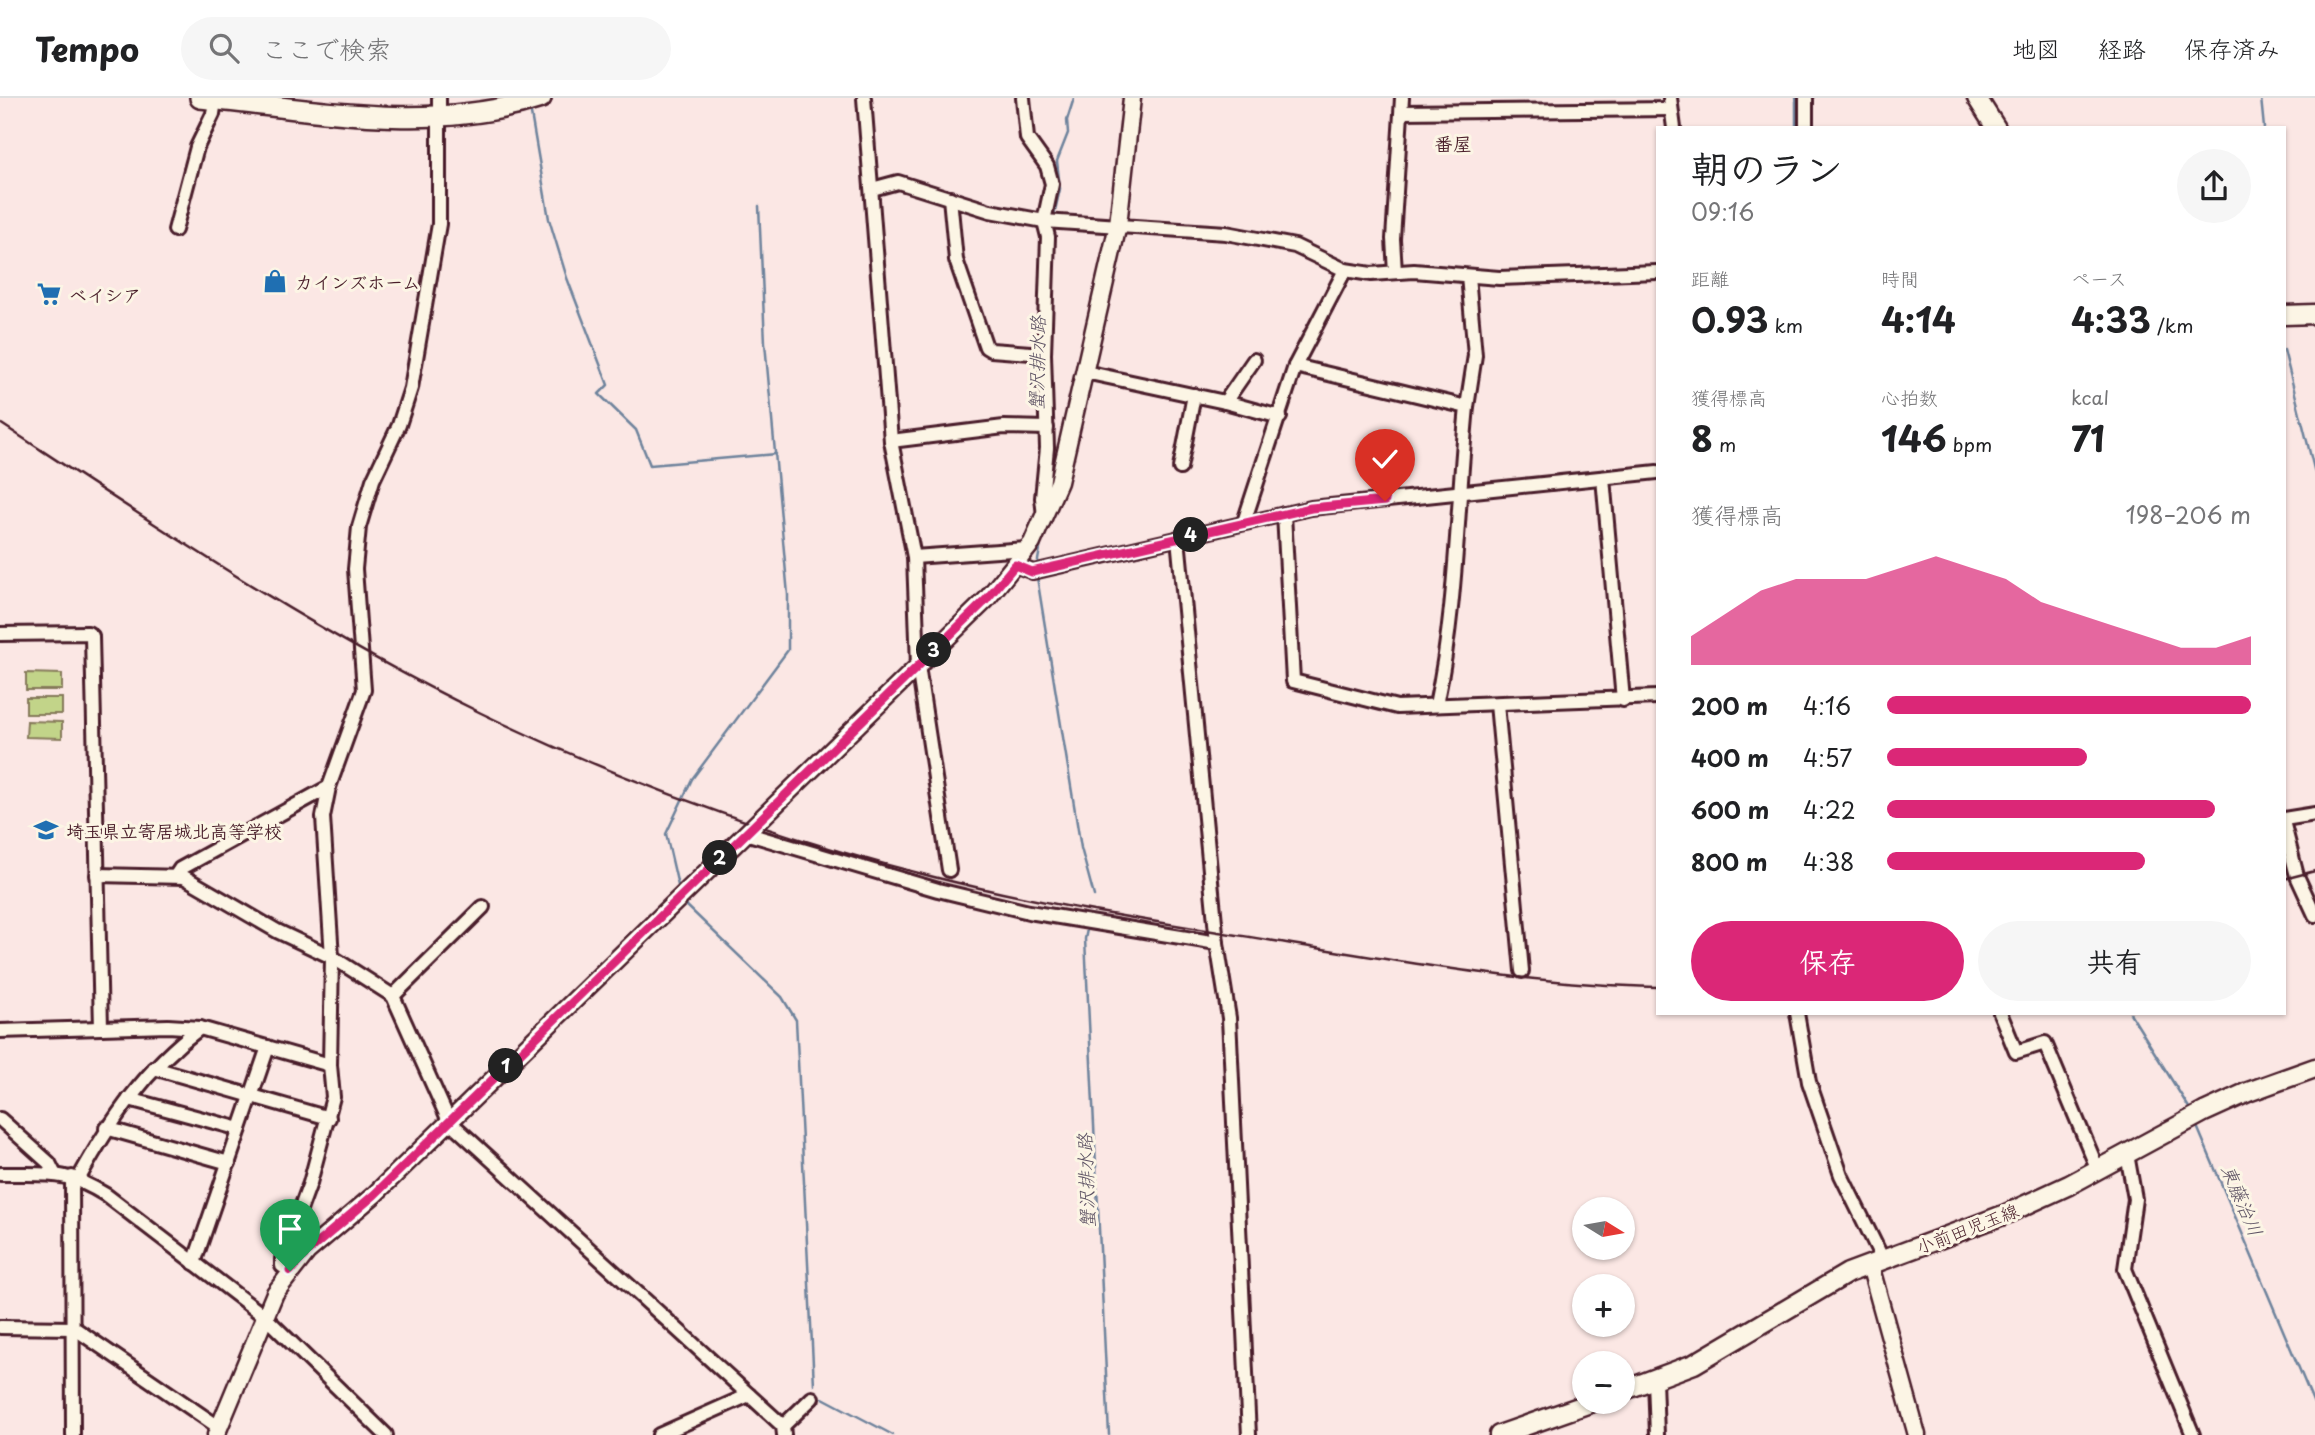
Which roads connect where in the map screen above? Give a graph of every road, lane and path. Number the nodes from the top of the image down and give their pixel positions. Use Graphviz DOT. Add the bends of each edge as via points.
graph roads {
  1 [pos="541,98"];
  2 [pos="864,98"];
  3 [pos="1023,98"];
  4 [pos="1132,98"];
  5 [pos="1402,98"];
  6 [pos="1806,98"];
  7 [pos="1977,98"];
  8 [pos="208,99"];
  9 [pos="1670,103"];
  10 [pos="440,107"];
  11 [pos="1402,112"];
  12 [pos="1674,126"];
  13 [pos="1807,126"];
  14 [pos="1995,126"];
  15 [pos="872,189"];
  16 [pos="950,198"];
  17 [pos="1044,220"];
  18 [pos="1118,225"];
  19 [pos="175,230"];
  20 [pos="1345,270"];
  21 [pos="1395,272"];
  22 [pos="1656,272"];
  23 [pos="1468,276"];
  24 [pos="2315,314"];
  25 [pos="2286,316"];
  26 [pos="1044,354"];
  27 [pos="1254,360"];
  28 [pos="1295,366"];
  29 [pos="1085,372"];
  30 [pos="1194,395"];
  31 [pos="1225,401"];
  32 [pos="1467,407"];
  33 [pos="1280,417"];
  34 [pos="1047,428"];
  35 [pos="891,441"];
  36 [pos="1180,468"];
  37 [pos="1656,472"];
  38 [pos="1603,478"];
  39 [pos="1458,494"];
  40 [pos="1284,514"];
  41 [pos="1044,520"];
  42 [pos="1244,522"];
  43 [pos="1178,538"];
  44 [pos="1027,549"];
  45 [pos="914,557"];
  46 [pos="1015,565"];
  47 [pos="0,634"];
  48 [pos="918,666"];
  49 [pos="1656,697"];
  50 [pos="1623,700"];
  51 [pos="1497,704"];
  52 [pos="1436,705"];
  53 [pos="329,787"];
  54 [pos="2315,814"];
  55 [pos="2286,819"];
  56 [pos="745,833"];
  57 [pos="2286,833"];
  58 [pos="949,870"];
  59 [pos="97,875"];
  60 [pos="176,875"];
  61 [pos="483,907"];
  62 [pos="2315,915"];
  63 [pos="1217,943"];
  64 [pos="332,957"];
  65 [pos="1522,971"];
  66 [pos="393,996"];
  67 [pos="1797,1015"];
  68 [pos="2001,1015"];
  69 [pos="101,1028"];
  70 [pos="200,1028"];
  71 [pos="0,1031"];
  72 [pos="268,1047"];
  73 [pos="330,1065"];
  74 [pos="154,1068"];
  75 [pos="2315,1068"];
  76 [pos="251,1096"];
  77 [pos="129,1099"];
  78 [pos="329,1118"];
  79 [pos="0,1119"];
  80 [pos="449,1121"];
  81 [pos="106,1128"];
  82 [pos="240,1129"];
  83 [pos="2127,1154"];
  84 [pos="229,1163"];
  85 [pos="2098,1170"];
  86 [pos="0,1174"];
  87 [pos="55,1175"];
  88 [pos="76,1177"];
  89 [pos="1877,1262"];
  90 [pos="194,1263"];
  91 [pos="290,1271"];
  92 [pos="264,1316"];
  93 [pos="0,1327"];
  94 [pos="74,1328"];
  95 [pos="1656,1380"];
  96 [pos="1635,1387"];
  97 [pos="749,1395"];
  98 [pos="813,1398"];
  99 [pos="1572,1409"];
  100 [pos="783,1431"];
  101 [pos="218,1432"];
  102 [pos="72,1435"];
  103 [pos="386,1435"];
  104 [pos="659,1435"];
  105 [pos="1249,1435"];
  106 [pos="1499,1435"];
  107 [pos="1657,1435"];
  108 [pos="1917,1435"];
  109 [pos="2193,1435"];
  1 -- 10 [label="highway"];
  2 -- 15 [label="street"];
  3 -- 17 [label="street" via="1027,138 1047,166 1052,184"];
  4 -- 18 [label="street"];
  5 -- 11 [label="street"];
  6 -- 13 [label="street"];
  7 -- 14 [label="main road"];
  8 -- 10 [label="highway" via="402,117"];
  8 -- 19 [label="street" via="214,114 197,147"];
  9 -- 11 [label="street"];
  9 -- 12 [label="street"];
  10 -- 53 [label="street" via="439,223 411,388 359,527 355,569 365,690"];
  11 -- 21 [label="street"];
  15 -- 16 [label="street" via="898,182"];
  15 -- 35 [label="street"];
  16 -- 17 [label="street" via="990,211"];
  16 -- 26 [label="street" via="956,260 986,346"];
  17 -- 18 [label="street"];
  17 -- 26 [label="street" via="1048,237"];
  18 -- 20 [label="street" via="1226,233 1295,246"];
  18 -- 29 [label="street"];
  20 -- 21 [label="street"];
  20 -- 28 [label="street"];
  21 -- 23 [label="street"];
  22 -- 23 [label="street"];
  23 -- 32 [label="street" via="1475,355"];
  24 -- 25 [label="main road"];
  26 -- 34 [label="street"];
  27 -- 31 [label="street"];
  28 -- 32 [label="street"];
  28 -- 33 [label="street"];
  29 -- 30 [label="street"];
  29 -- 41 [label="street" via="1059,482"];
  30 -- 31 [label="street"];
  30 -- 36 [label="street"];
  31 -- 33 [label="street"];
  32 -- 39 [label="street"];
  33 -- 42 [label="street"];
  34 -- 35 [label="street" via="1004,426"];
  34 -- 41 [label="street"];
  35 -- 45 [label="street"];
  37 -- 38 [label="street"];
  38 -- 39 [label="street"];
  38 -- 50 [label="street"];
  39 -- 40 [label="street"];
  39 -- 52 [label="street" via="1458,545"];
  40 -- 42 [label="street"];
  40 -- 52 [label="street" via="1293,681 1397,707"];
  41 -- 44 [label="street"];
  42 -- 43 [label="street"];
  43 -- 46 [label="street" via="1032,572"];
  43 -- 63 [label="street"];
  44 -- 45 [label="street"];
  44 -- 46 [label="street"];
  45 -- 48 [label="street"];
  46 -- 48 [label="street"];
  47 -- 59 [label="street" via="92,636"];
  48 -- 56 [label="street"];
  48 -- 58 [label="street"];
  49 -- 50 [label="street"];
  50 -- 51 [label="street"];
  51 -- 52 [label="street"];
  51 -- 65 [label="street"];
  53 -- 60 [label="street"];
  53 -- 64 [label="street" via="323,817"];
  54 -- 55 [label="street"];
  56 -- 63 [label="street" via="1016,909"];
  56 -- 80 [label="street"];
  57 -- 62 [label="street" via="2297,876"];
  59 -- 60 [label="street"];
  59 -- 69 [label="street"];
  60 -- 64 [label="street"];
  61 -- 66 [label="street"];
  63 -- 105 [label="street" via="1229,1018"];
  64 -- 66 [label="street"];
  64 -- 73 [label="street"];
  66 -- 80 [label="street"];
  67 -- 89 [label="street" via="1809,1082"];
  68 -- 85 [label="street" via="2016,1052 2045,1044"];
  69 -- 70 [label="street"];
  69 -- 71 [label="street"];
  70 -- 72 [label="street"];
  70 -- 74 [label="street"];
  72 -- 73 [label="street"];
  72 -- 76 [label="street"];
  73 -- 78 [label="street"];
  74 -- 76 [label="street"];
  74 -- 77 [label="street"];
  75 -- 83 [label="main road, 小前田児玉線" via="2248,1092"];
  76 -- 78 [label="street"];
  76 -- 82 [label="street"];
  77 -- 81 [label="street"];
  77 -- 82 [label="street"];
  78 -- 91 [label="street" via="282,1259 282,1266"];
  79 -- 87 [label="street" via="49,1163"];
  80 -- 91 [label="street"];
  80 -- 97 [label="street"];
  81 -- 84 [label="street"];
  81 -- 88 [label="street"];
  82 -- 84 [label="street"];
  83 -- 85 [label="main road, 小前田児玉線"];
  83 -- 109 [label="street" via="2135,1199 2125,1269"];
  84 -- 90 [label="street"];
  85 -- 89 [label="main road, 小前田児玉線" via="2006,1214"];
  86 -- 87 [label="street"];
  87 -- 88 [label="street"];
  88 -- 90 [label="street"];
  88 -- 94 [label="street"];
  89 -- 95 [label="main road, 小前田児玉線" via="1814,1293 1694,1364"];
  89 -- 108 [label="street"];
  90 -- 92 [label="street"];
  91 -- 92 [label="street"];
  92 -- 101 [label="street"];
  92 -- 103 [label="street"];
  93 -- 94 [label="street"];
  94 -- 101 [label="street"];
  94 -- 102 [label="street"];
  95 -- 96 [label="main road, 小前田児玉線"];
  95 -- 107 [label="street"];
  97 -- 100 [label="street"];
  97 -- 104 [label="street"];
  98 -- 100 [label="street"];
  99 -- 106 [label="main road"];
}
